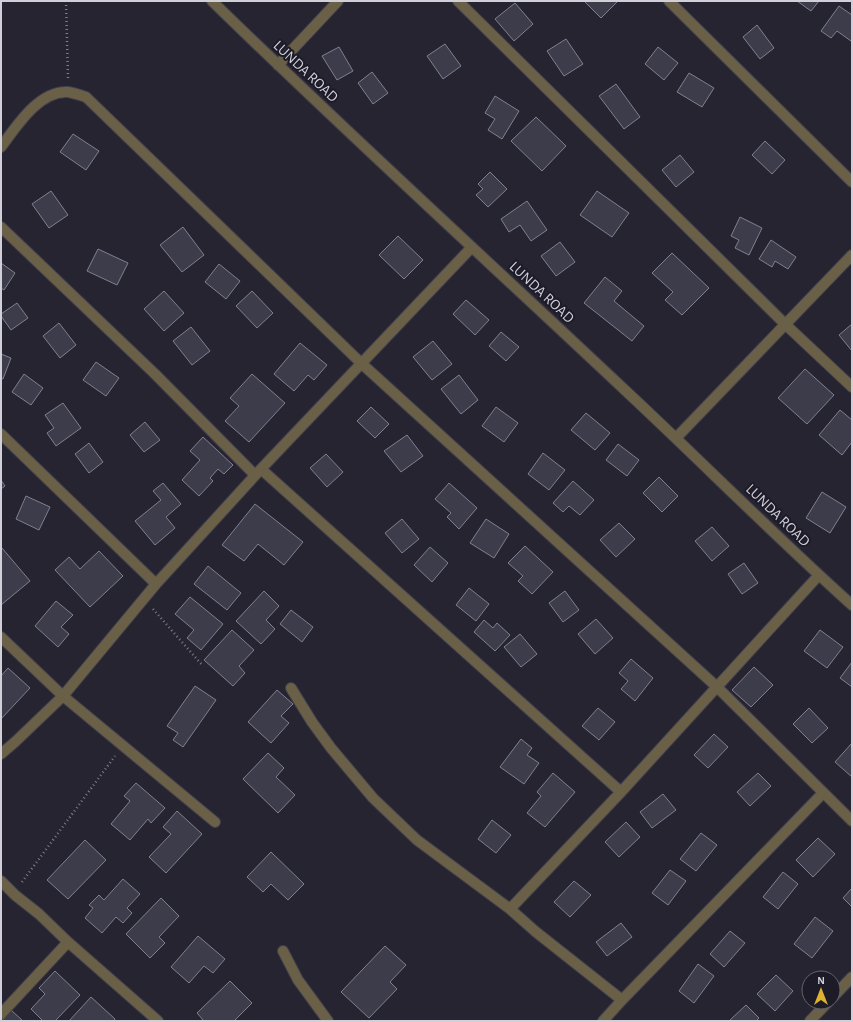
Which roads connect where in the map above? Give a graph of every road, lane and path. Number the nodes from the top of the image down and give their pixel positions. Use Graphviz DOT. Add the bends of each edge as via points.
graph roads {
  1 [pos="66,1"];
  2 [pos="212,1"];
  3 [pos="338,1"];
  4 [pos="458,1"];
  5 [pos="669,1"];
  6 [pos="278,65"];
  7 [pos="68,92"];
  8 [pos="1,147"];
  9 [pos="852,182"];
  10 [pos="1,227"];
  11 [pos="472,247"];
  12 [pos="852,256"];
  13 [pos="785,324"];
  14 [pos="361,363"];
  15 [pos="852,387"];
  16 [pos="1,434"];
  17 [pos="676,438"];
  18 [pos="258,472"];
  19 [pos="819,576"];
  20 [pos="156,584"];
  21 [pos="145,599"];
  22 [pos="852,605"];
  23 [pos="1,637"];
  24 [pos="203,666"];
  25 [pos="716,687"];
  26 [pos="292,688"];
  27 [pos="63,696"];
  28 [pos="123,746"];
  29 [pos="1,754"];
  30 [pos="621,792"];
  31 [pos="823,793"];
  32 [pos="852,821"];
  33 [pos="215,822"];
  34 [pos="1,881"];
  35 [pos="15,895"];
  36 [pos="510,909"];
  37 [pos="68,942"];
  38 [pos="283,952"];
  39 [pos="852,977"];
  40 [pos="841,989"];
  41 [pos="622,1000"];
  42 [pos="820,1010"];
  43 [pos="1,1014"];
  44 [pos="158,1021"];
  45 [pos="328,1021"];
  46 [pos="603,1021"];
  47 [pos="810,1021"];
  1 -- 7 [label="path"];
  2 -- 6 [label="street, LUNDA ROAD"];
  3 -- 6 [label="street"];
  4 -- 13 [label="street"];
  5 -- 9 [label="street"];
  6 -- 11 [label="street, LUNDA ROAD"];
  7 -- 8 [label="street" via="55,93 40,101"];
  7 -- 14 [label="street" via="86,97"];
  10 -- 18 [label="street"];
  11 -- 14 [label="street"];
  11 -- 17 [label="street, LUNDA ROAD"];
  12 -- 13 [label="street"];
  13 -- 15 [label="street"];
  13 -- 17 [label="street"];
  14 -- 18 [label="street"];
  14 -- 25 [label="street"];
  16 -- 20 [label="street"];
  17 -- 19 [label="street, LUNDA ROAD"];
  18 -- 20 [label="street"];
  18 -- 30 [label="street"];
  19 -- 22 [label="street, LUNDA ROAD"];
  19 -- 25 [label="street"];
  20 -- 21 [label="street"];
  21 -- 24 [label="path"];
  21 -- 27 [label="street"];
  23 -- 27 [label="street"];
  25 -- 30 [label="street"];
  25 -- 31 [label="street"];
  26 -- 36 [label="street" via="331,748 373,798 417,840"];
  27 -- 28 [label="street"];
  27 -- 29 [label="street"];
  28 -- 33 [label="street"];
  28 -- 35 [label="path"];
  30 -- 36 [label="street"];
  31 -- 32 [label="street"];
  31 -- 41 [label="street"];
  34 -- 35 [label="street"];
  35 -- 37 [label="street"];
  36 -- 41 [label="street"];
  37 -- 43 [label="street"];
  37 -- 44 [label="street"];
  38 -- 45 [label="street" via="298,980"];
  39 -- 40 [label="street"];
  41 -- 46 [label="street"];
  42 -- 47 [label="street"];
}
